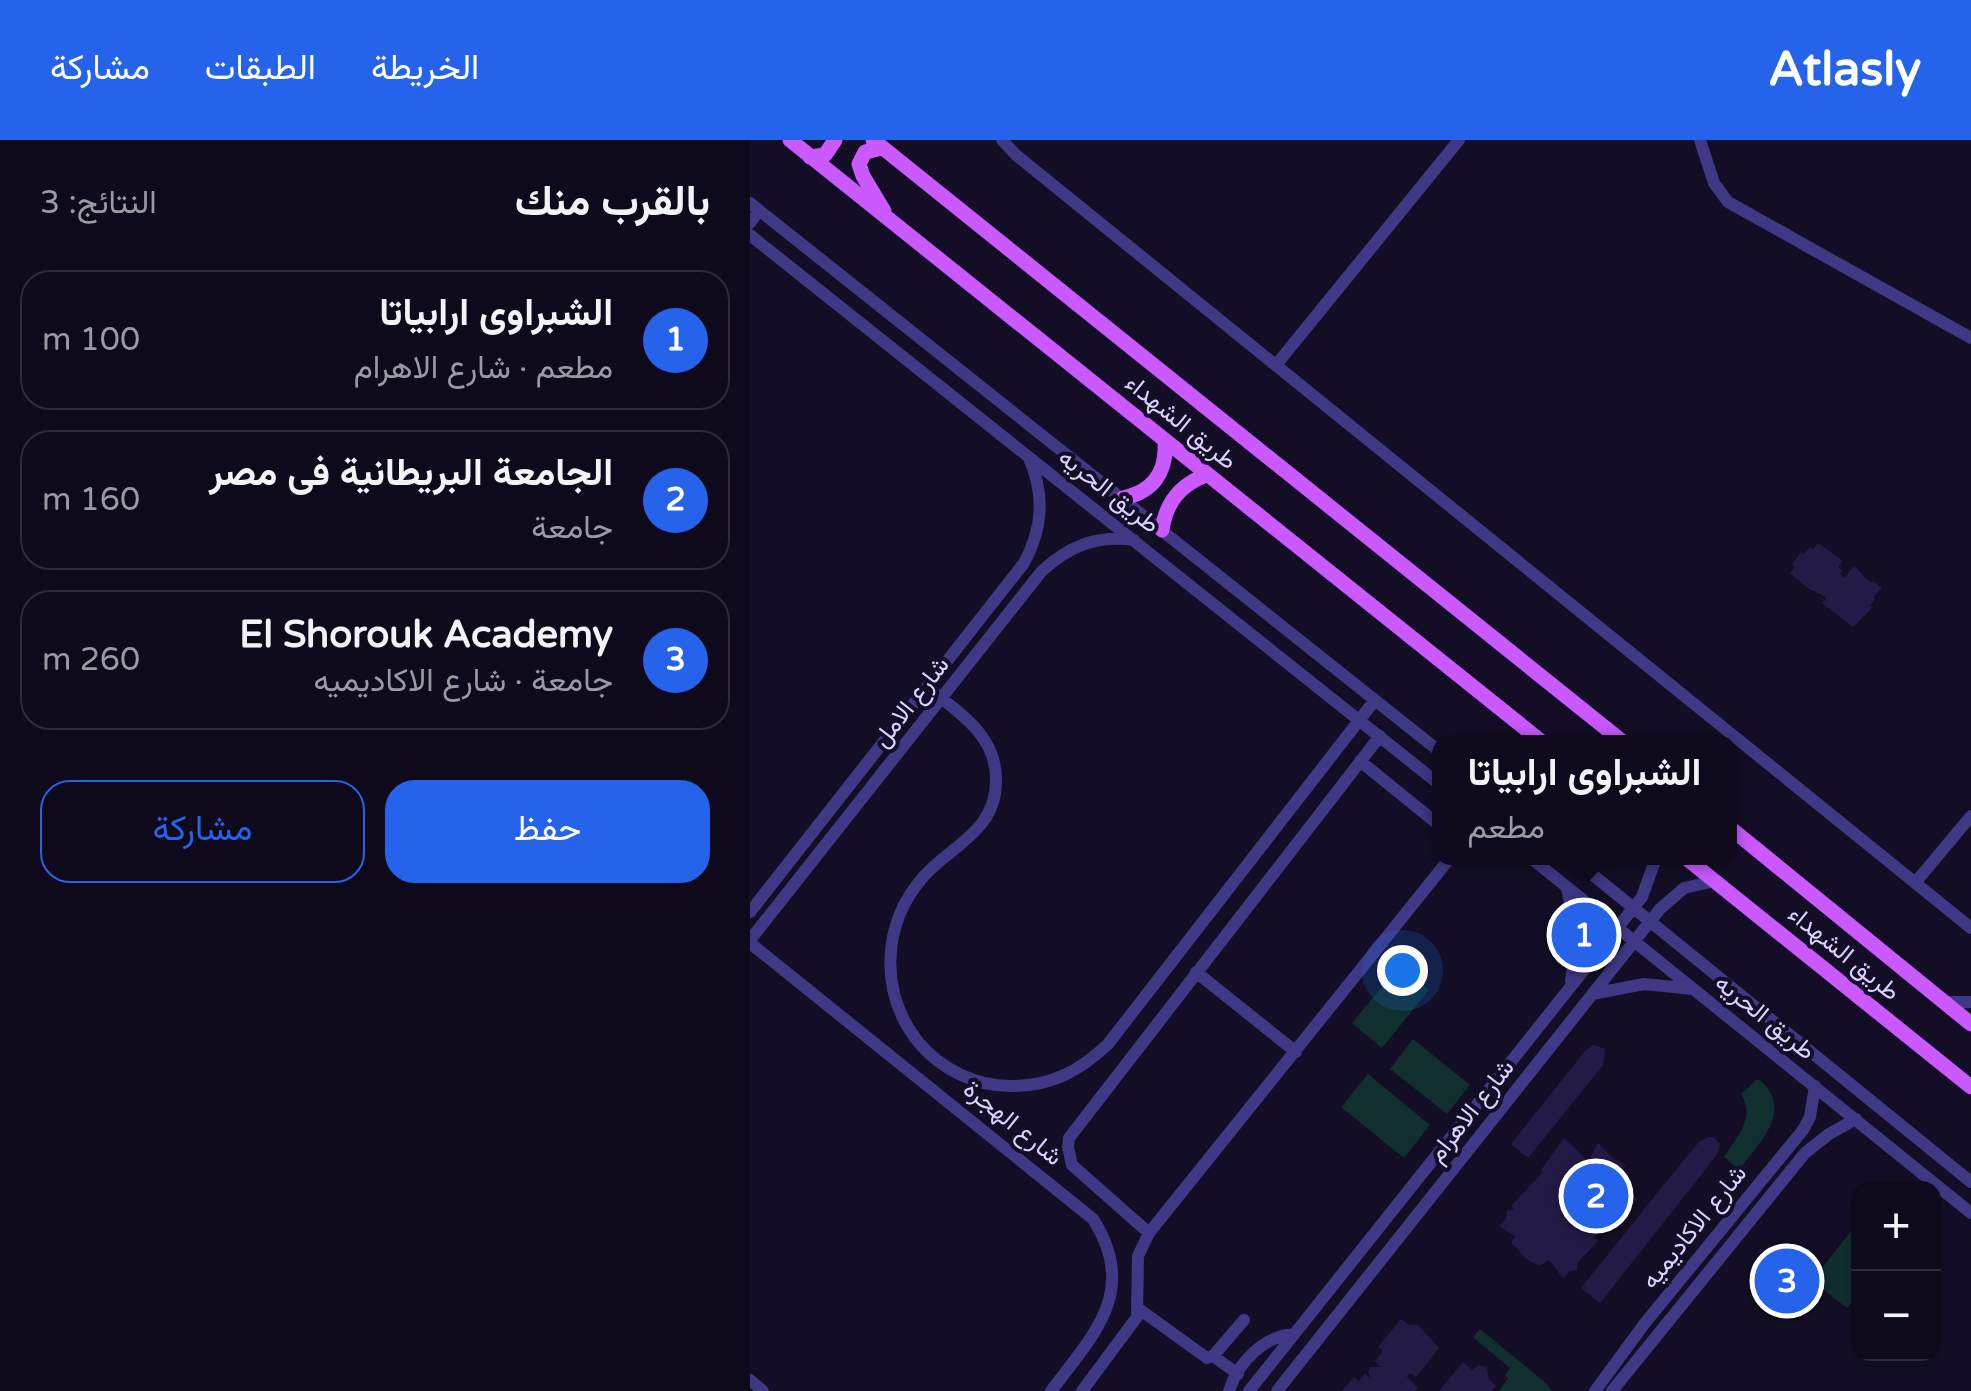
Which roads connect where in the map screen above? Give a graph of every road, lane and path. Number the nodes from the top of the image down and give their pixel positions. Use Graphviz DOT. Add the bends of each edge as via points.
graph roads {
  1 [pos="790,140"];
  2 [pos="836,140"];
  3 [pos="1002,140"];
  4 [pos="1458,140"];
  5 [pos="1700,140"];
  6 [pos="878,144"];
  7 [pos="810,156"];
  8 [pos="754,207"];
  9 [pos="885,216"];
  10 [pos="750,223"];
  11 [pos="750,235"];
  12 [pos="865,294"];
  13 [pos="849,315"];
  14 [pos="1971,338"];
  15 [pos="1276,366"];
  16 [pos="968,376"];
  17 [pos="952,396"];
  18 [pos="1165,442"];
  19 [pos="1028,456"];
  20 [pos="1206,475"];
  21 [pos="1123,498"];
  22 [pos="1162,530"];
  23 [pos="1135,540"];
  24 [pos="1033,547"];
  25 [pos="1052,561"];
  26 [pos="1233,586"];
  27 [pos="1217,606"];
  28 [pos="926,687"];
  29 [pos="942,700"];
  30 [pos="1375,700"];
  31 [pos="1360,720"];
  32 [pos="1533,735"];
  33 [pos="1615,735"];
  34 [pos="1732,735"];
  35 [pos="1380,736"];
  36 [pos="1737,739"];
  37 [pos="1432,745"];
  38 [pos="1360,761"];
  39 [pos="1432,778"];
  40 [pos="1971,816"];
  41 [pos="1432,819"];
  42 [pos="1737,834"];
  43 [pos="1444,865"];
  44 [pos="1540,865"];
  45 [pos="1581,865"];
  46 [pos="1654,865"];
  47 [pos="1695,865"];
  48 [pos="1715,881"];
  49 [pos="1915,883"];
  50 [pos="1566,886"];
  51 [pos="1634,907"];
  52 [pos="750,912"];
  53 [pos="1652,921"];
  54 [pos="1618,928"];
  55 [pos="1971,928"];
  56 [pos="1635,941"];
  57 [pos="750,942"];
  58 [pos="1196,972"];
  59 [pos="1570,988"];
  60 [pos="1696,989"];
  61 [pos="1738,992"];
  62 [pos="1592,994"];
  63 [pos="1944,1002"];
  64 [pos="1971,1002"];
  65 [pos="1552,1010"];
  66 [pos="1724,1012"];
  67 [pos="1569,1022"];
  68 [pos="1971,1024"];
  69 [pos="1540,1026"];
  70 [pos="1557,1039"];
  71 [pos="1296,1052"];
  72 [pos="1815,1086"];
  73 [pos="1971,1087"];
  74 [pos="1856,1119"];
  75 [pos="1971,1182"];
  76 [pos="1971,1212"];
  77 [pos="1149,1233"];
  78 [pos="1139,1309"];
  79 [pos="1244,1320"];
  80 [pos="1644,1323"];
  81 [pos="1658,1332"];
  82 [pos="1294,1334"];
  83 [pos="1214,1356"];
  84 [pos="1238,1374"];
  85 [pos="750,1380"];
  86 [pos="764,1391"];
  87 [pos="1051,1391"];
  88 [pos="1082,1391"];
  89 [pos="1229,1391"];
  90 [pos="1248,1391"];
  91 [pos="1276,1391"];
  92 [pos="1595,1391"];
  93 [pos="1612,1391"];
  1 -- 7 [label="main road, طريق الشهداء"];
  2 -- 7 [label="main road" via="824,155"];
  3 -- 15 [label="street"];
  4 -- 15 [label="street"];
  5 -- 14 [label="street" via="1714,184 1737,208"];
  6 -- 9 [label="main road" via="859,164"];
  6 -- 33 [label="main road, طريق الشهداء"];
  7 -- 9 [label="main road, طريق الشهداء"];
  8 -- 10 [label="street"];
  8 -- 12 [label="street, طريق الحريه"];
  9 -- 18 [label="main road, طريق الشهداء"];
  11 -- 13 [label="street, طريق الحريه"];
  12 -- 13 [label="street"];
  12 -- 16 [label="street, طريق الحريه"];
  13 -- 17 [label="street, طريق الحريه"];
  15 -- 34 [label="street"];
  16 -- 17 [label="street"];
  16 -- 21 [label="street, طريق الحريه"];
  17 -- 19 [label="street, طريق الحريه"];
  18 -- 20 [label="main road, طريق الشهداء"];
  18 -- 21 [label="main road" via="1157,480"];
  19 -- 23 [label="street, طريق الحريه"];
  19 -- 24 [label="street, شارع الامل" via="1041,510"];
  20 -- 22 [label="main road" via="1175,495"];
  20 -- 32 [label="main road, طريق الشهداء"];
  21 -- 22 [label="street, طريق الحريه"];
  22 -- 26 [label="street, طريق الحريه"];
  23 -- 25 [label="street, شارع الامل" via="1100,539"];
  23 -- 27 [label="street, طريق الحريه"];
  24 -- 25 [label="street"];
  24 -- 28 [label="street, شارع الامل"];
  25 -- 29 [label="street, شارع الامل"];
  26 -- 27 [label="street"];
  26 -- 30 [label="street, طريق الحريه"];
  27 -- 31 [label="street, طريق الحريه"];
  28 -- 29 [label="street"];
  28 -- 52 [label="street, شارع الامل"];
  29 -- 31 [label="street" via="988,744 995,763 993,803 973,836 926,874 904,906 890,946 892,991 911,1032 943,1065 1006,1087 1073,1072 1108,1044"];
  29 -- 57 [label="street, شارع الامل"];
  30 -- 31 [label="street"];
  30 -- 37 [label="street, طريق الحريه"];
  31 -- 35 [label="street, طريق الحريه"];
  35 -- 38 [label="street"];
  35 -- 39 [label="street, طريق الحريه"];
  36 -- 49 [label="street"];
  38 -- 41 [label="street"];
  38 -- 58 [label="street"];
  40 -- 49 [label="street"];
  42 -- 63 [label="main road, طريق الشهداء"];
  43 -- 71 [label="street"];
  44 -- 50 [label="street, طريق الحريه"];
  45 -- 51 [label="street, طريق الحريه"];
  46 -- 51 [label="street, شارع الاهرام"];
  47 -- 48 [label="main road, طريق الشهداء"];
  48 -- 53 [label="street, شارع الاهرام" via="1684,888"];
  48 -- 73 [label="main road, طريق الشهداء"];
  49 -- 55 [label="street"];
  50 -- 54 [label="street, طريق الحريه"];
  50 -- 59 [label="street" via="1577,936"];
  51 -- 53 [label="street, طريق الحريه"];
  51 -- 54 [label="street, شارع الاهرام"];
  53 -- 56 [label="street, شارع الاهرام"];
  53 -- 61 [label="street, طريق الحريه"];
  54 -- 56 [label="street, طريق الحريه"];
  54 -- 59 [label="street, شارع الاهرام"];
  56 -- 60 [label="street, طريق الحريه"];
  56 -- 62 [label="street, شارع الاهرام"];
  57 -- 87 [label="street, شارع الهجرة" via="1093,1219 1111,1255 1112,1295 1096,1332"];
  58 -- 71 [label="street"];
  58 -- 77 [label="street" via="1074,1130 1068,1147 1072,1166"];
  59 -- 65 [label="street, شارع الاهرام"];
  60 -- 62 [label="street" via="1644,984"];
  60 -- 66 [label="street, طريق الحريه"];
  61 -- 66 [label="street"];
  61 -- 75 [label="street, طريق الحريه"];
  62 -- 67 [label="street, شارع الاهرام"];
  63 -- 64 [label="street"];
  63 -- 68 [label="main road, طريق الشهداء"];
  65 -- 67 [label="street"];
  65 -- 69 [label="street, شارع الاهرام"];
  66 -- 72 [label="street, طريق الحريه"];
  67 -- 70 [label="street, شارع الاهرام"];
  69 -- 70 [label="street"];
  69 -- 82 [label="street, شارع الاهرام"];
  70 -- 91 [label="street, شارع الاهرام"];
  71 -- 77 [label="street"];
  72 -- 74 [label="street, طريق الحريه"];
  72 -- 80 [label="street, شارع الاكاديميه" via="1803,1130"];
  74 -- 76 [label="street, طريق الحريه"];
  74 -- 81 [label="street, شارع الاكاديميه" via="1805,1153"];
  77 -- 78 [label="street" via="1138,1256"];
  78 -- 83 [label="street" via="1201,1356"];
  78 -- 88 [label="street"];
  79 -- 83 [label="street"];
  80 -- 81 [label="street"];
  80 -- 92 [label="street, شارع الاكاديميه"];
  81 -- 93 [label="street, شارع الاكاديميه"];
  82 -- 84 [label="street" via="1263,1342"];
  82 -- 90 [label="street, شارع الاهرام"];
  83 -- 84 [label="street"];
  84 -- 89 [label="street"];
  85 -- 86 [label="street"];
}
